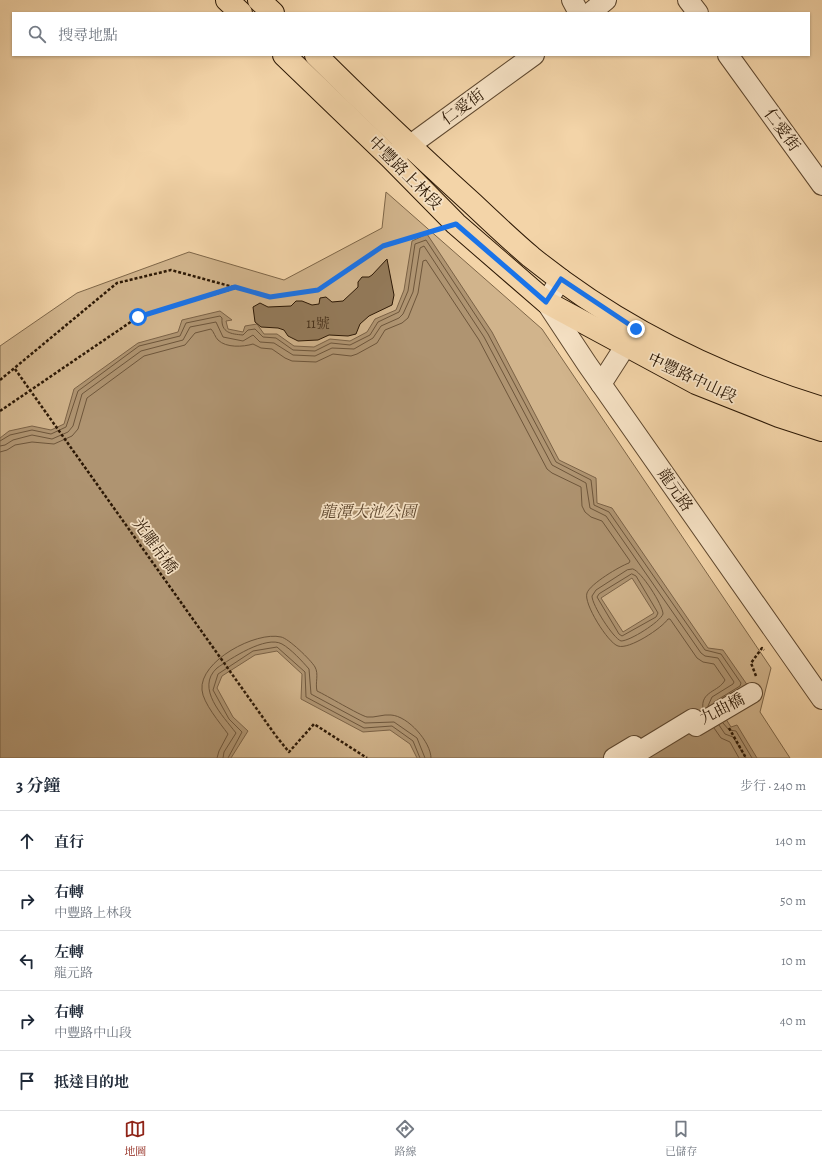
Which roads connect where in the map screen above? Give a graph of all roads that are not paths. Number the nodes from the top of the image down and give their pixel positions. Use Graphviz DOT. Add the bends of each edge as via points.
graph roads {
  1 [pos="227,0"];
  2 [pos="260,0"];
  3 [pos="572,0"];
  4 [pos="606,0"];
  5 [pos="688,0"];
  6 [pos="240,12"];
  7 [pos="272,12"];
  8 [pos="578,12"];
  9 [pos="591,12"];
  10 [pos="697,12"];
  11 [pos="285,56"];
  12 [pos="317,56"];
  13 [pos="533,56"];
  14 [pos="729,56"];
  15 [pos="409,146"];
  16 [pos="390,157"];
  17 [pos="822,185"];
  18 [pos="561,279"];
  19 [pos="546,302"];
  20 [pos="626,345"];
  21 [pos="601,384"];
  22 [pos="822,408"];
  23 [pos="822,430"];
  24 [pos="752,693"];
  25 [pos="822,699"];
  26 [pos="614,758"];
  1 -- 6 [label="main road"];
  2 -- 7 [label="main road"];
  3 -- 8 [label="street"];
  4 -- 9 [label="street"];
  5 -- 10 [label="street"];
  11 -- 16 [label="main road, 中豐路上林段"];
  12 -- 15 [label="main road, 中豐路上林段"];
  13 -- 15 [label="street, 仁愛街"];
  14 -- 17 [label="street, 仁愛街"];
  15 -- 16 [label="street, 仁愛街"];
  15 -- 18 [label="main road, 中豐路上林段" via="531,256"];
  16 -- 19 [label="main road, 中豐路上林段" via="456,224"];
  18 -- 19 [label="street"];
  18 -- 22 [label="main road, 中豐路中山段" via="636,329 716,369"];
  19 -- 20 [label="main road, 中豐路中山段"];
  19 -- 21 [label="street, 龍元路"];
  20 -- 21 [label="street"];
  20 -- 23 [label="main road, 中豐路中山段" via="696,383"];
  21 -- 25 [label="street, 龍元路"];
  24 -- 26 [label="street, 九曲橋" via="696,726 693,719 637,753 634,746"];
}
